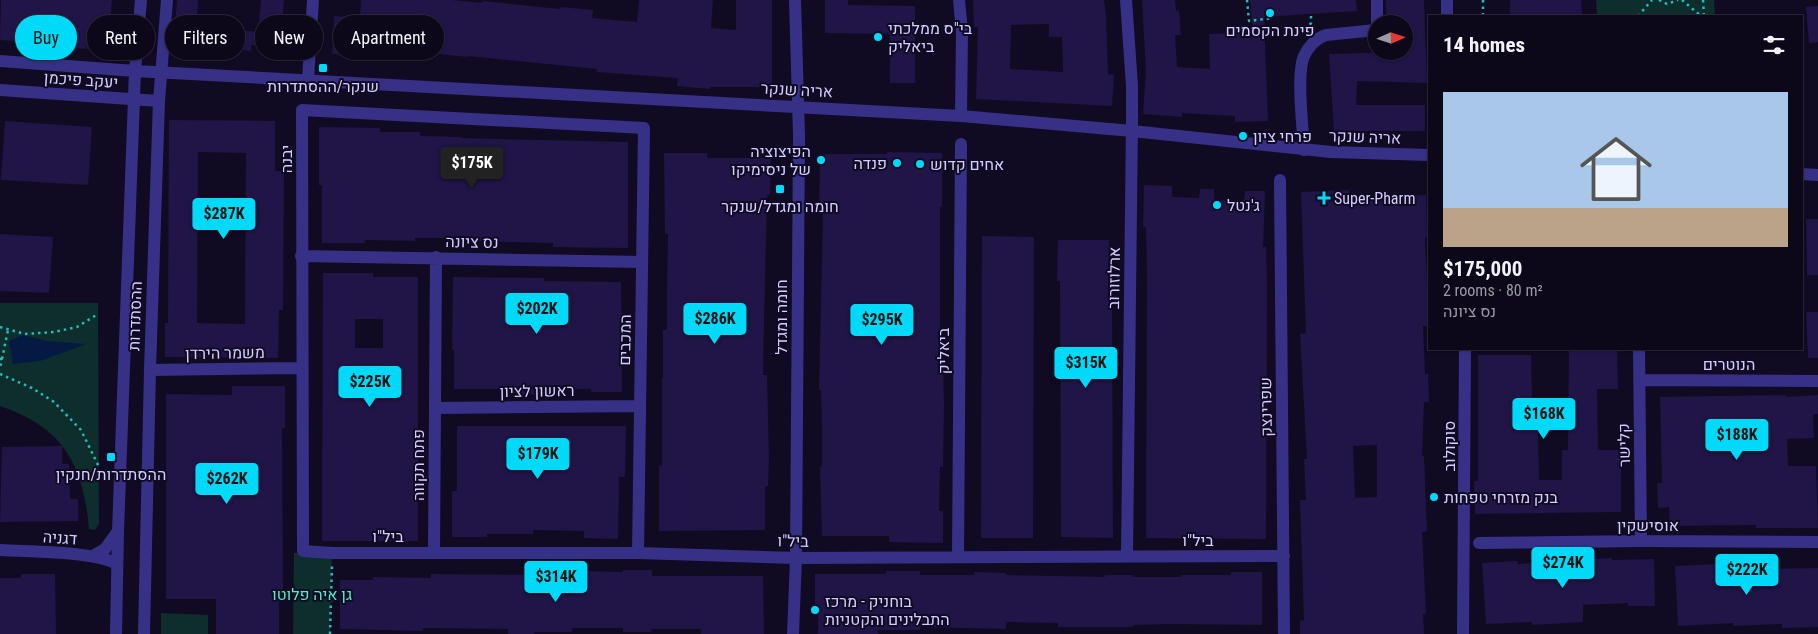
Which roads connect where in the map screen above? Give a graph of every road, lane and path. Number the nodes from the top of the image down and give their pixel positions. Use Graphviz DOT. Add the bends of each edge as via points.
graph roads {
  1 [pos="141,0"];
  2 [pos="167,0"];
  3 [pos="313,0"];
  4 [pos="795,0"];
  5 [pos="959,0"];
  6 [pos="1126,0"];
  7 [pos="1247,0"];
  8 [pos="1377,0"];
  9 [pos="1448,0"];
  10 [pos="1483,0"];
  11 [pos="1652,0"];
  12 [pos="1659,0"];
  13 [pos="1680,0"];
  14 [pos="1703,0"];
  15 [pos="1377,15"];
  16 [pos="1447,15"];
  17 [pos="1483,15"];
  18 [pos="1639,15"];
  19 [pos="1702,15"];
  20 [pos="1703,15"];
  21 [pos="1273,18"];
  22 [pos="1368,31"];
  23 [pos="0,61"];
  24 [pos="135,71"];
  25 [pos="162,72"];
  26 [pos="308,80"];
  27 [pos="0,90"];
  28 [pos="134,100"];
  29 [pos="159,101"];
  30 [pos="797,106"];
  31 [pos="961,116"];
  32 [pos="644,128"];
  33 [pos="1132,131"];
  34 [pos="960,144"];
  35 [pos="1304,150"];
  36 [pos="1428,155"];
  37 [pos="1803,174"];
  38 [pos="1818,175"];
  39 [pos="1280,180"];
  40 [pos="301,256"];
  41 [pos="436,258"];
  42 [pos="642,262"];
  43 [pos="98,314"];
  44 [pos="0,327"];
  45 [pos="8,330"];
  46 [pos="1465,350"];
  47 [pos="1639,350"];
  48 [pos="1,359"];
  49 [pos="301,368"];
  50 [pos="0,369"];
  51 [pos="150,370"];
  52 [pos="0,374"];
  53 [pos="1640,380"];
  54 [pos="1818,380"];
  55 [pos="640,406"];
  56 [pos="435,408"];
  57 [pos="99,467"];
  58 [pos="118,531"];
  59 [pos="1641,541"];
  60 [pos="1818,542"];
  61 [pos="1479,543"];
  62 [pos="0,550"];
  63 [pos="302,551"];
  64 [pos="434,552"];
  65 [pos="332,553"];
  66 [pos="638,553"];
  67 [pos="93,556"];
  68 [pos="1127,556"];
  69 [pos="1284,556"];
  70 [pos="958,557"];
  71 [pos="796,558"];
  72 [pos="117,564"];
  73 [pos="116,634"];
  74 [pos="144,634"];
  75 [pos="330,634"];
  76 [pos="794,634"];
  77 [pos="1284,634"];
  78 [pos="1463,634"];
  1 -- 24 [label="street, ההסתדרות"];
  2 -- 25 [label="street, ההסתדרות"];
  3 -- 26 [label="street"];
  4 -- 30 [label="street, חומה ומגדל"];
  5 -- 31 [label="street"];
  6 -- 33 [label="street, ארלוזורוב"];
  7 -- 21 [label="path" via="1249,21"];
  8 -- 15 [label="street"];
  9 -- 16 [label="street"];
  10 -- 17 [label="path"];
  11 -- 18 [label="path"];
  12 -- 13 [label="path" via="1667,4"];
  13 -- 19 [label="path"];
  14 -- 20 [label="path"];
  22 -- 35 [label="street" via="1318,38 1304,56 1300,70"];
  23 -- 24 [label="street, יעקב פיכמן"];
  24 -- 25 [label="street, יעקב פיכמן"];
  24 -- 28 [label="street, ההסתדרות"];
  25 -- 26 [label="street, אריה שנקר"];
  25 -- 29 [label="street, ההסתדרות"];
  26 -- 30 [label="street, אריה שנקר"];
  27 -- 28 [label="street, יעקב פיכמן"];
  28 -- 29 [label="street, יעקב פיכמן"];
  28 -- 58 [label="street, ההסתדרות"];
  29 -- 51 [label="street, ההסתדרות"];
  30 -- 31 [label="street, אריה שנקר"];
  30 -- 71 [label="street, חומה ומגדל"];
  31 -- 33 [label="street, אריה שנקר"];
  32 -- 40 [label="street, יבנה" via="302,110"];
  32 -- 42 [label="street, המכבים"];
  33 -- 35 [label="street, אריה שנקר"];
  33 -- 68 [label="street, ארלוזורוב"];
  34 -- 70 [label="street, ביאליק"];
  35 -- 36 [label="street, אריה שנקר"];
  37 -- 38 [label="street"];
  39 -- 69 [label="street, שפרינצק"];
  40 -- 41 [label="street, נס ציונה"];
  40 -- 49 [label="street, יבנה"];
  41 -- 42 [label="street, נס ציונה"];
  41 -- 56 [label="street, פתח תקווה"];
  42 -- 55 [label="street, המכבים"];
  43 -- 45 [label="path" via="77,327 54,332 25,334"];
  44 -- 45 [label="path"];
  45 -- 48 [label="path"];
  46 -- 78 [label="street, סוקולוב"];
  47 -- 53 [label="street, קלישר"];
  48 -- 50 [label="path"];
  49 -- 51 [label="street, משמר הירדן"];
  49 -- 63 [label="street, יבנה"];
  51 -- 74 [label="street, ההסתדרות"];
  52 -- 57 [label="path" via="54,402 81,430"];
  53 -- 54 [label="street, הנוטרים"];
  53 -- 59 [label="street, קלישר"];
  55 -- 56 [label="street, ראשון לציון"];
  55 -- 66 [label="street, המכבים"];
  56 -- 64 [label="street, פתח תקווה"];
  58 -- 67 [label="street" via="105,549"];
  58 -- 72 [label="street, ההסתדרות"];
  59 -- 60 [label="street, אוסישקין"];
  59 -- 61 [label="street, אוסישקין"];
  62 -- 67 [label="street, דגניה"];
  63 -- 65 [label="street, ביל\"ו"];
  64 -- 65 [label="street, ביל\"ו"];
  64 -- 66 [label="street, ביל\"ו"];
  65 -- 75 [label="path"];
  66 -- 71 [label="street, ביל\"ו"];
  67 -- 72 [label="street, דגניה"];
  68 -- 69 [label="street, ביל\"ו"];
  68 -- 70 [label="street, ביל\"ו"];
  69 -- 77 [label="street, שפרינצק"];
  70 -- 71 [label="street, ביל\"ו"];
  71 -- 76 [label="street, חומה ומגדל"];
  72 -- 73 [label="street, ההסתדרות"];
}
